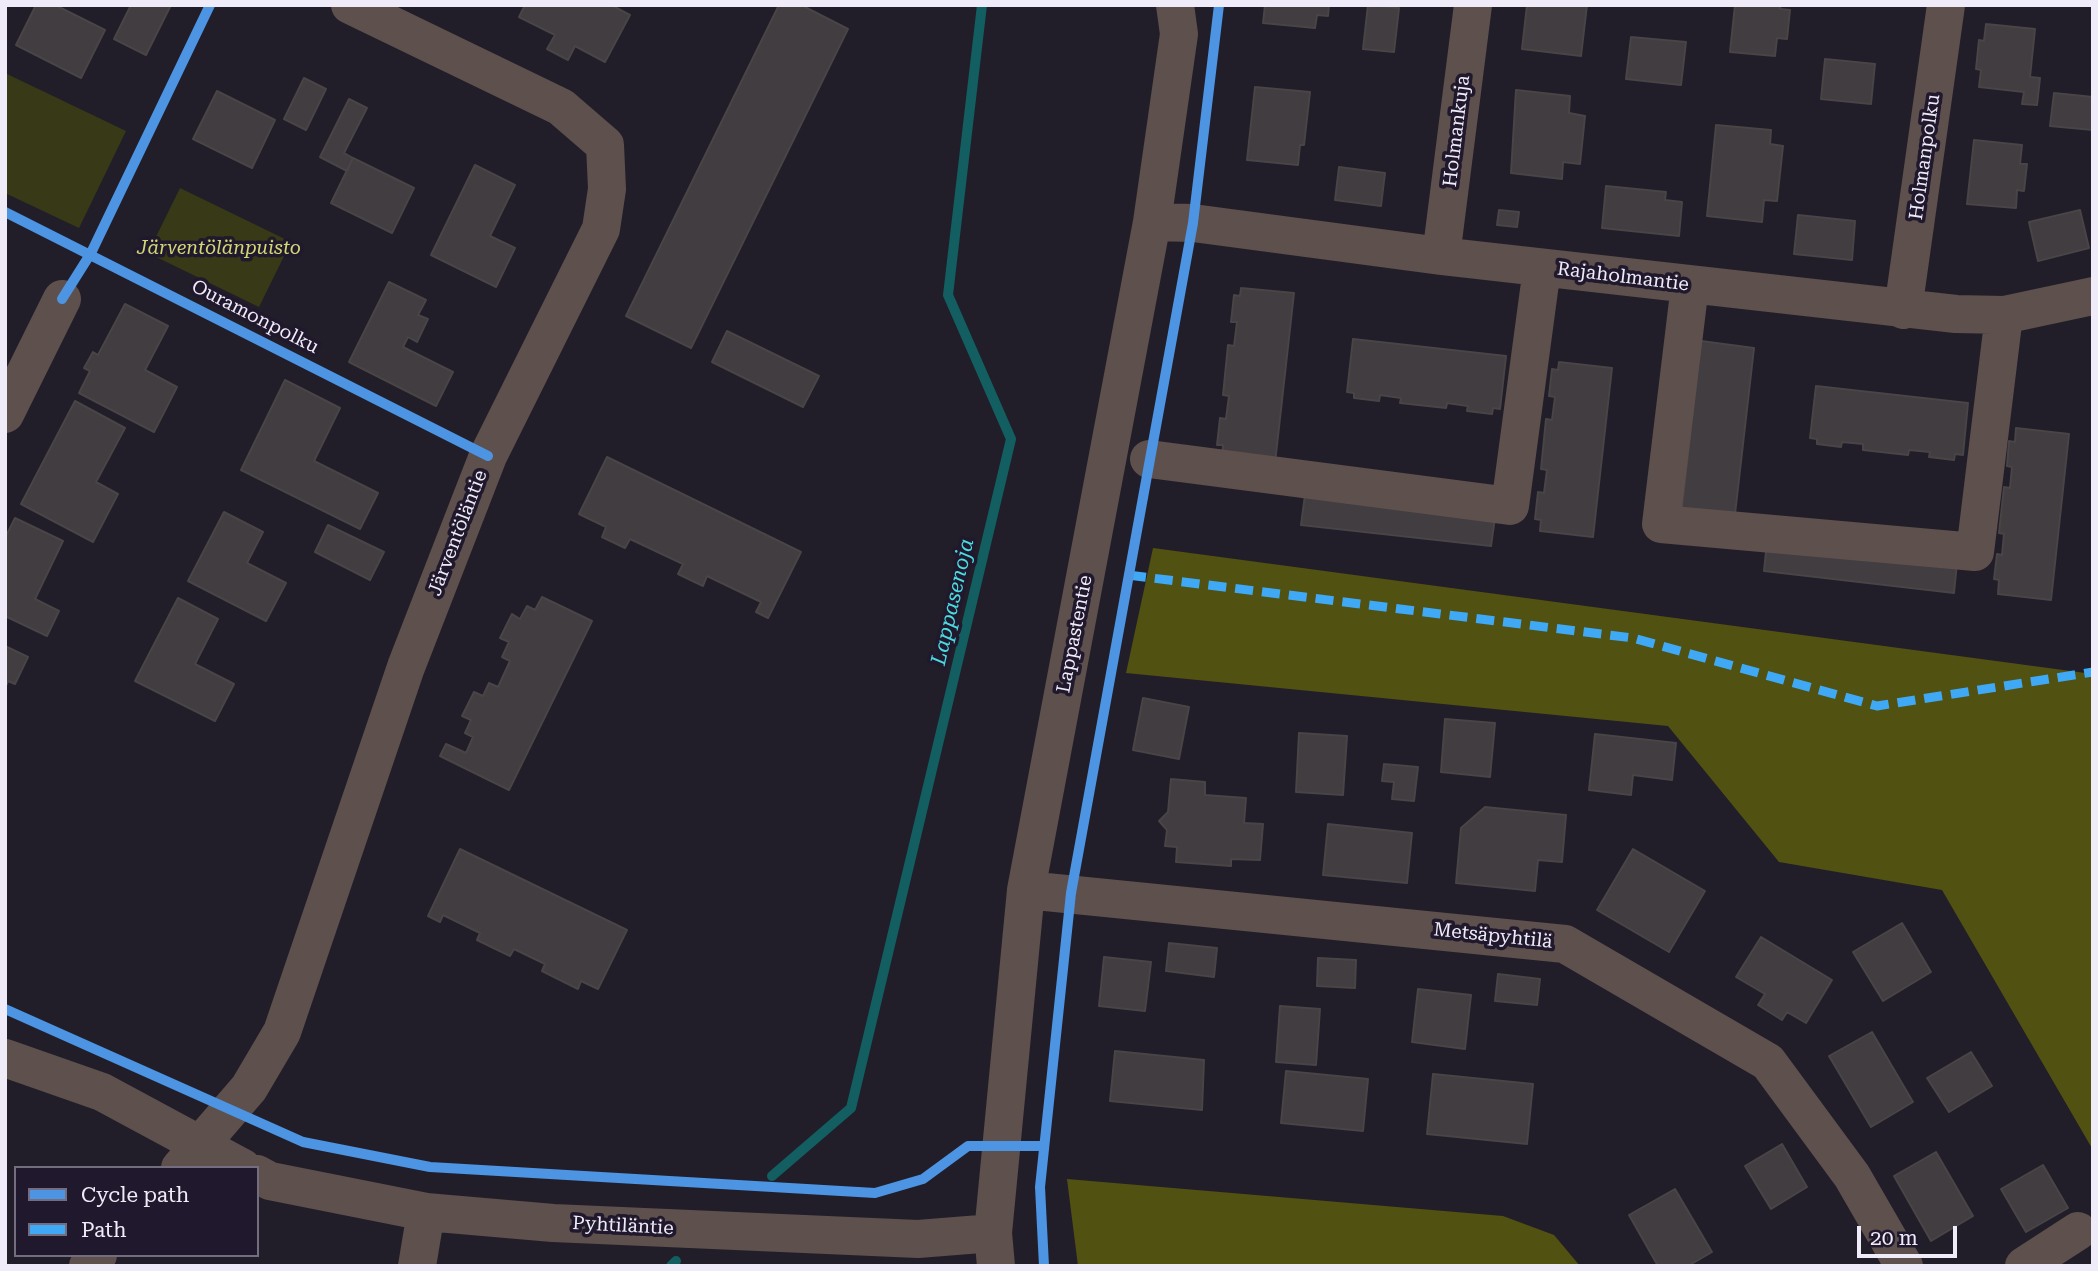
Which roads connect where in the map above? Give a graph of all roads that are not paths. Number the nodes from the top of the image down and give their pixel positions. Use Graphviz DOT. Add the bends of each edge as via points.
graph roads {
  1 [pos="350,5"];
  2 [pos="1175,5"];
  3 [pos="1472,5"];
  4 [pos="1946,5"];
  5 [pos="1152,222"];
  6 [pos="1441,256"];
  7 [pos="1542,268"];
  8 [pos="1690,285"];
  9 [pos="2093,296"];
  10 [pos="62,299"];
  11 [pos="1903,310"];
  12 [pos="2004,315"];
  13 [pos="5,414"];
  14 [pos="1149,459"];
  15 [pos="1027,890"];
  16 [pos="5,1058"];
  17 [pos="190,1157"];
  18 [pos="233,1166"];
  19 [pos="259,1175"];
  20 [pos="426,1212"];
  21 [pos="2078,1231"];
  22 [pos="995,1249"];
  23 [pos="417,1266"];
  24 [pos="1903,1266"];
  25 [pos="2024,1266"];
  1 -- 17 [label="street, Järventöläntie" via="561,107 605,145 607,189 601,229 488,456 406,667 282,1032 249,1088"];
  2 -- 5 [label="street, Lappastentie" via="1179,34"];
  3 -- 6 [label="street, Holmankuja"];
  4 -- 11 [label="street, Holmanpolku"];
  5 -- 6 [label="street, Rajaholmantie" via="1193,223"];
  5 -- 15 [label="street, Lappastentie"];
  6 -- 7 [label="street, Rajaholmantie"];
  7 -- 8 [label="street, Rajaholmantie"];
  7 -- 14 [label="street" via="1510,506"];
  8 -- 11 [label="street, Rajaholmantie"];
  8 -- 12 [label="street" via="1661,524 1975,552"];
  9 -- 12 [label="street, Rajaholmantie"];
  10 -- 13 [label="street"];
  11 -- 12 [label="street, Rajaholmantie"];
  15 -- 22 [label="street, Lappastentie"];
  15 -- 24 [label="street, Metsäpyhtilä" via="1565,944 1768,1062 1852,1176"];
  16 -- 17 [label="street" via="102,1092"];
  17 -- 18 [label="street"];
  19 -- 20 [label="street, Pyhtiläntie"];
  20 -- 22 [label="street, Pyhtiläntie" via="553,1223 918,1239"];
  20 -- 23 [label="street"];
  21 -- 25 [label="street"];
}
